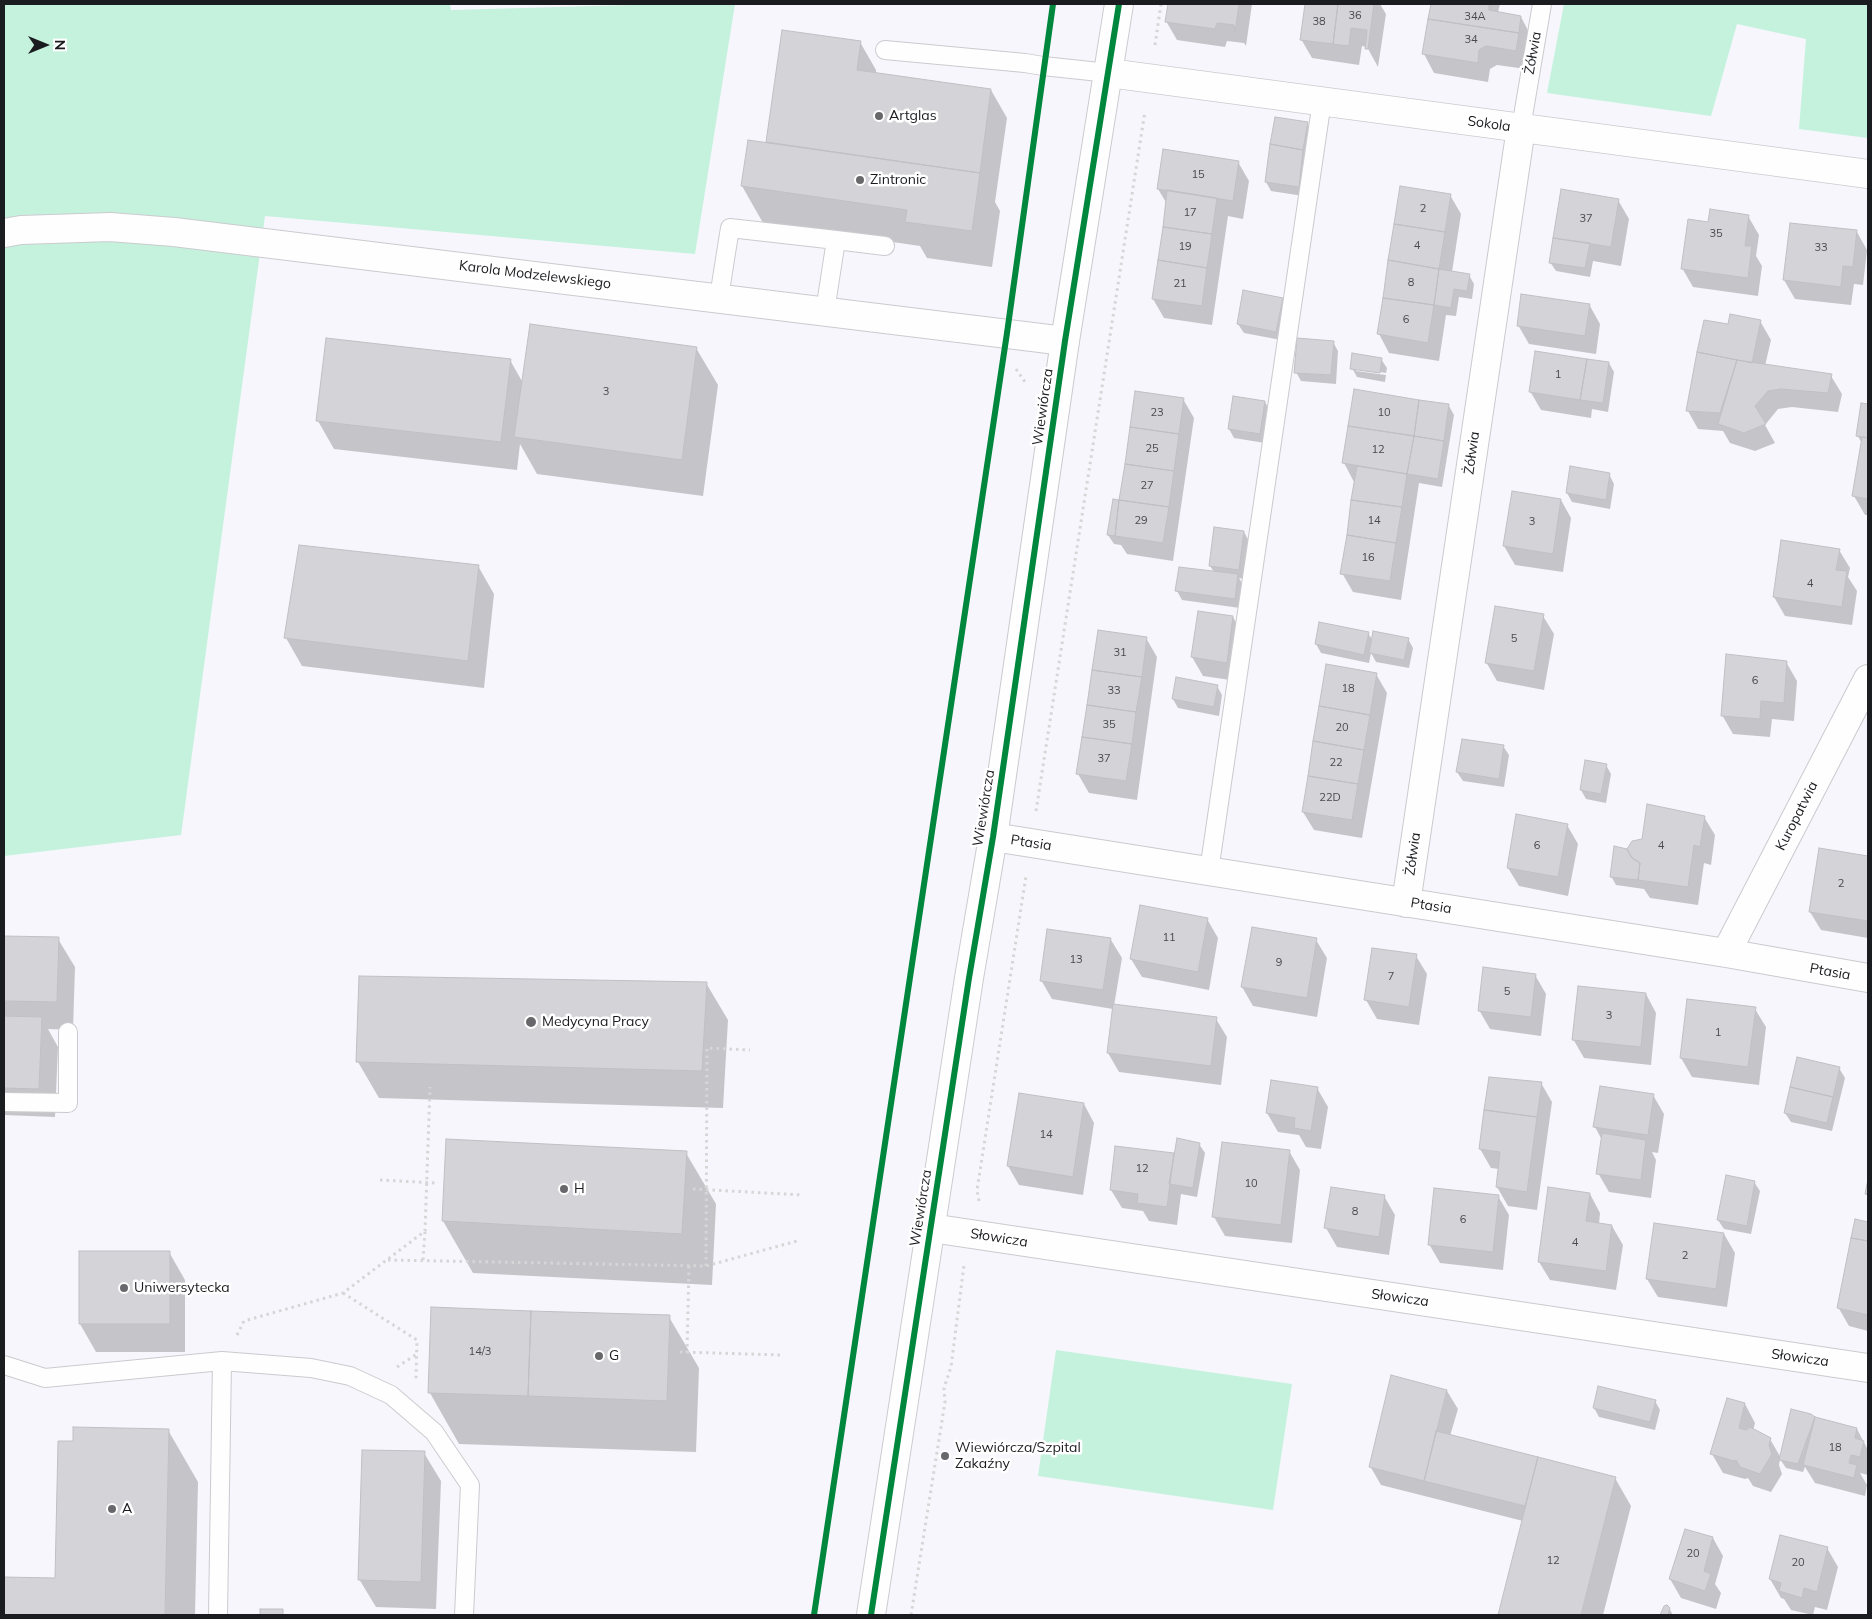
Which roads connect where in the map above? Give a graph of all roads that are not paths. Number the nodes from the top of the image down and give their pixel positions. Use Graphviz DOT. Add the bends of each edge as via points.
graph roads {
  1 [pos="1120,4"];
  2 [pos="1542,4"];
  3 [pos="885,50"];
  4 [pos="1109,73"];
  5 [pos="1322,101"];
  6 [pos="1521,128"];
  7 [pos="1868,174"];
  8 [pos="4,233"];
  9 [pos="836,240"];
  10 [pos="885,246"];
  11 [pos="719,297"];
  12 [pos="825,311"];
  13 [pos="1065,341"];
  14 [pos="1868,679"];
  15 [pos="993,837"];
  16 [pos="1209,871"];
  17 [pos="1406,903"];
  18 [pos="1726,953"];
  19 [pos="1868,978"];
  20 [pos="68,1032"];
  21 [pos="4,1102"];
  22 [pos="931,1228"];
  23 [pos="222,1361"];
  24 [pos="4,1365"];
  25 [pos="1868,1368"];
  26 [pos="218,1615"];
  27 [pos="464,1615"];
  28 [pos="871,1615"];
  1 -- 4 [label="street, Wiewiórcza"];
  2 -- 6 [label="lane, Żółwia"];
  3 -- 4 [label="lane"];
  4 -- 5 [label="street, Sokola"];
  4 -- 13 [label="street, Wiewiórcza"];
  5 -- 6 [label="street, Sokola"];
  5 -- 16 [label="lane"];
  6 -- 7 [label="street, Sokola"];
  6 -- 17 [label="street, Żółwia"];
  8 -- 11 [label="street, Karola Modzelewskiego" via="110,227 174,232"];
  9 -- 10 [label="lane"];
  9 -- 11 [label="lane" via="730,228"];
  9 -- 12 [label="lane"];
  11 -- 12 [label="street, Karola Modzelewskiego"];
  12 -- 13 [label="street, Karola Modzelewskiego"];
  13 -- 15 [label="street, Wiewiórcza"];
  14 -- 18 [label="street, Kuropatwia"];
  15 -- 16 [label="street, Ptasia"];
  15 -- 22 [label="street, Wiewiórcza"];
  16 -- 17 [label="street, Ptasia"];
  17 -- 18 [label="street, Ptasia"];
  18 -- 19 [label="street, Ptasia"];
  20 -- 21 [label="lane" via="68,1102"];
  22 -- 25 [label="street, Słowicza"];
  22 -- 28 [label="street, Wiewiórcza"];
  23 -- 24 [label="lane" via="45,1378"];
  23 -- 26 [label="lane"];
  23 -- 27 [label="lane" via="311,1368 350,1376 391,1395 434,1432 470,1486"];
}
